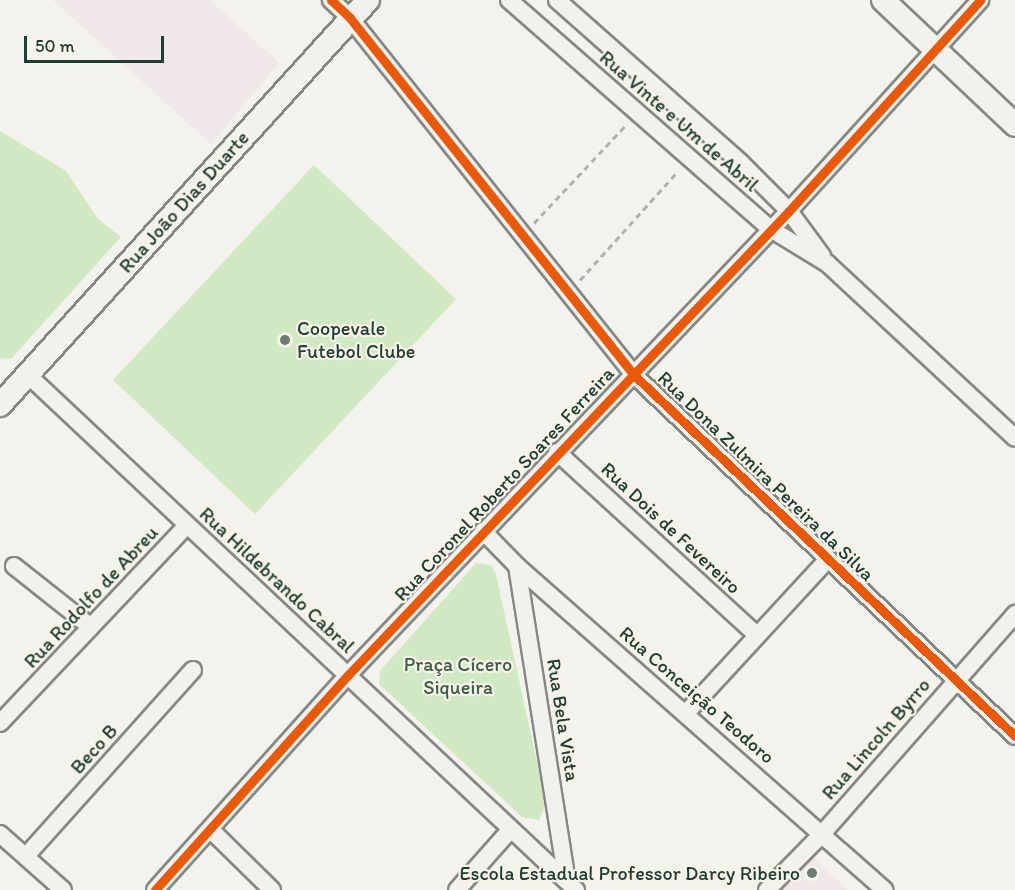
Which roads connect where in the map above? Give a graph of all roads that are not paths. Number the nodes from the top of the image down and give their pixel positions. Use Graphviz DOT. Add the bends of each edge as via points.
graph roads {
  1 [pos="331,0"];
  2 [pos="368,0"];
  3 [pos="509,0"];
  4 [pos="557,0"];
  5 [pos="884,0"];
  6 [pos="980,0"];
  7 [pos="350,18"];
  8 [pos="935,49"];
  9 [pos="1015,125"];
  10 [pos="789,211"];
  11 [pos="769,228"];
  12 [pos="828,264"];
  13 [pos="633,374"];
  14 [pos="28,375"];
  15 [pos="0,405"];
  16 [pos="1015,438"];
  17 [pos="557,452"];
  18 [pos="188,525"];
  19 [pos="483,531"];
  20 [pos="828,559"];
  21 [pos="14,566"];
  22 [pos="518,566"];
  23 [pos="1015,614"];
  24 [pos="91,627"];
  25 [pos="757,635"];
  26 [pos="193,670"];
  27 [pos="348,675"];
  28 [pos="954,681"];
  29 [pos="686,713"];
  30 [pos="0,723"];
  31 [pos="1015,735"];
  32 [pos="510,830"];
  33 [pos="212,831"];
  34 [pos="0,834"];
  35 [pos="822,834"];
  36 [pos="26,856"];
  37 [pos="572,885"];
  38 [pos="63,890"];
  39 [pos="155,890"];
  40 [pos="272,890"];
  41 [pos="457,890"];
  42 [pos="767,890"];
  43 [pos="884,890"];
  1 -- 7 [label="street, Rua Dona Zulmira Pereira da Silva"];
  2 -- 7 [label="street, Rua João Dias Duarte"];
  3 -- 11 [label="street, Rua Vinte e Um de Abril"];
  4 -- 10 [label="street, Rua Vinte e Um de Abril" via="741,163"];
  5 -- 8 [label="street"];
  6 -- 8 [label="street, Rua Coronel Roberto Soares Ferreira"];
  7 -- 13 [label="street, Rua Dona Zulmira Pereira da Silva"];
  7 -- 14 [label="street, Rua João Dias Duarte"];
  8 -- 9 [label="street"];
  8 -- 10 [label="street, Rua Coronel Roberto Soares Ferreira"];
  10 -- 11 [label="street, Rua Coronel Roberto Soares Ferreira"];
  10 -- 12 [label="street, Rua Vinte e Um de Abril"];
  11 -- 12 [label="street, Rua Vinte e Um de Abril"];
  11 -- 13 [label="street, Rua Coronel Roberto Soares Ferreira"];
  12 -- 16 [label="street, Rua Vinte e Um de Abril"];
  13 -- 17 [label="street, Rua Coronel Roberto Soares Ferreira"];
  13 -- 20 [label="street, Rua Dona Zulmira Pereira da Silva"];
  14 -- 15 [label="street, Rua João Dias Duarte"];
  14 -- 18 [label="street, Rua Hildebrando Cabral"];
  17 -- 19 [label="street, Rua Coronel Roberto Soares Ferreira"];
  17 -- 25 [label="street, Rua Dois de Fevereiro"];
  18 -- 24 [label="street, Rua Rodolfo de Abreu"];
  18 -- 27 [label="street, Rua Hildebrando Cabral"];
  19 -- 22 [label="street, Rua Conceição Teodoro"];
  19 -- 27 [label="street, Rua Coronel Roberto Soares Ferreira"];
  20 -- 25 [label="street"];
  20 -- 28 [label="street, Rua Dona Zulmira Pereira da Silva"];
  21 -- 24 [label="street"];
  22 -- 29 [label="street, Rua Conceição Teodoro"];
  22 -- 37 [label="street, Rua Bela Vista"];
  23 -- 28 [label="street, Rua Lincoln Byrro"];
  24 -- 30 [label="street, Rua Rodolfo de Abreu"];
  25 -- 29 [label="street"];
  26 -- 36 [label="street, Beco B"];
  27 -- 32 [label="street, Rua Hildebrando Cabral"];
  27 -- 33 [label="street, Rua Coronel Roberto Soares Ferreira"];
  28 -- 31 [label="street, Rua Dona Zulmira Pereira da Silva"];
  28 -- 35 [label="street, Rua Lincoln Byrro"];
  29 -- 35 [label="street, Rua Conceição Teodoro"];
  32 -- 37 [label="street, Rua Hildebrando Cabral"];
  32 -- 41 [label="street"];
  33 -- 39 [label="street, Rua Coronel Roberto Soares Ferreira"];
  33 -- 40 [label="street"];
  34 -- 36 [label="street"];
  35 -- 42 [label="street, Rua Lincoln Byrro"];
  35 -- 43 [label="street, Rua Conceição Teodoro"];
  36 -- 38 [label="street"];
}
